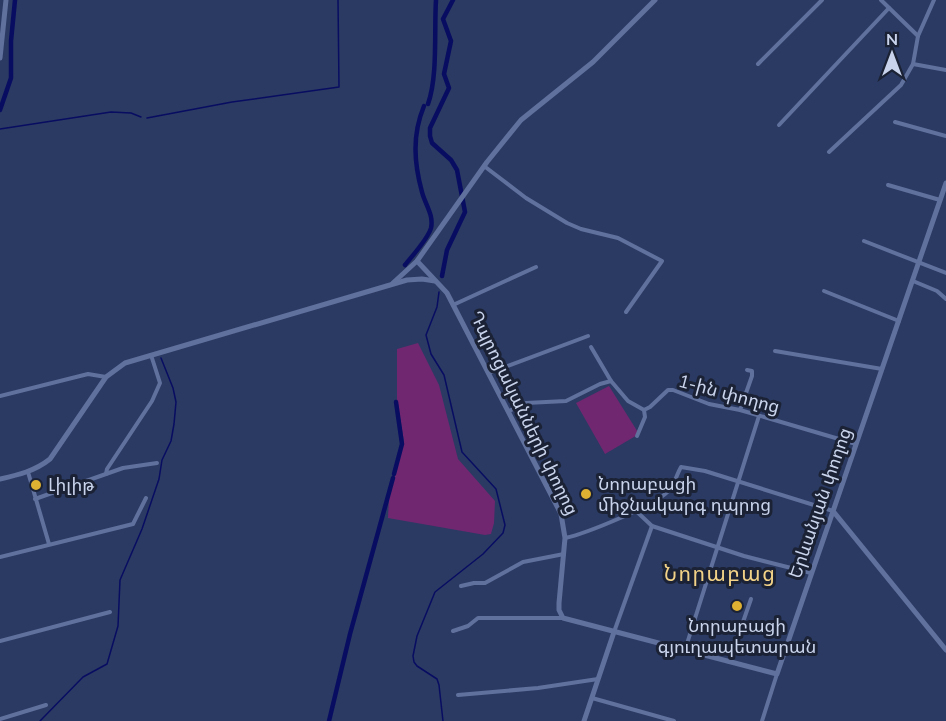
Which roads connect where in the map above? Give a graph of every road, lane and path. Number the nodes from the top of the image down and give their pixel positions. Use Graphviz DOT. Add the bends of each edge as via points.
graph roads {
  1 [pos="6,0"];
  2 [pos="655,0"];
  3 [pos="822,0"];
  4 [pos="881,0"];
  5 [pos="934,0"];
  6 [pos="889,8"];
  7 [pos="918,36"];
  8 [pos="0,58"];
  9 [pos="758,64"];
  10 [pos="913,64"];
  11 [pos="946,70"];
  12 [pos="895,122"];
  13 [pos="778,125"];
  14 [pos="946,136"];
  15 [pos="829,152"];
  16 [pos="484,166"];
  17 [pos="946,183"];
  18 [pos="888,185"];
  19 [pos="940,200"];
  20 [pos="864,241"];
  21 [pos="417,261"];
  22 [pos="919,262"];
  23 [pos="536,267"];
  24 [pos="946,273"];
  25 [pos="437,281"];
  26 [pos="913,281"];
  27 [pos="391,284"];
  28 [pos="824,291"];
  29 [pos="946,299"];
  30 [pos="453,305"];
  31 [pos="626,312"];
  32 [pos="899,321"];
  33 [pos="588,336"];
  34 [pos="591,346"];
  35 [pos="775,351"];
  36 [pos="151,355"];
  37 [pos="882,369"];
  38 [pos="747,370"];
  39 [pos="489,373"];
  40 [pos="106,377"];
  41 [pos="611,381"];
  42 [pos="0,396"];
  43 [pos="644,410"];
  44 [pos="740,410"];
  45 [pos="509,411"];
  46 [pos="759,416"];
  47 [pos="638,436"];
  48 [pos="856,444"];
  49 [pos="157,463"];
  50 [pos="28,472"];
  51 [pos="106,474"];
  52 [pos="0,479"];
  53 [pos="737,483"];
  54 [pos="146,498"];
  55 [pos="35,499"];
  56 [pos="635,510"];
  57 [pos="833,511"];
  58 [pos="652,526"];
  59 [pos="565,538"];
  60 [pos="49,544"];
  61 [pos="716,548"];
  62 [pos="564,554"];
  63 [pos="0,557"];
  64 [pos="812,573"];
  65 [pos="461,586"];
  66 [pos="751,599"];
  67 [pos="110,612"];
  68 [pos="563,618"];
  69 [pos="453,631"];
  70 [pos="614,632"];
  71 [pos="0,641"];
  72 [pos="684,650"];
  73 [pos="946,650"];
  74 [pos="729,662"];
  75 [pos="777,675"];
  76 [pos="598,679"];
  77 [pos="458,695"];
  78 [pos="592,698"];
  79 [pos="46,705"];
  80 [pos="0,719"];
  81 [pos="584,721"];
  82 [pos="674,721"];
  83 [pos="762,721"];
  1 -- 8 [label="main road"];
  2 -- 16 [label="main road" via="594,62 521,120"];
  3 -- 9 [label="street"];
  4 -- 6 [label="street"];
  5 -- 7 [label="street"];
  6 -- 7 [label="street"];
  6 -- 13 [label="street"];
  7 -- 10 [label="street"];
  10 -- 11 [label="street"];
  10 -- 15 [label="street" via="901,85"];
  12 -- 14 [label="street"];
  16 -- 21 [label="main road"];
  16 -- 31 [label="street" via="567,224 618,238 662,261"];
  17 -- 19 [label="main road, Երևանյան փողոց"];
  18 -- 19 [label="street"];
  19 -- 22 [label="main road, Երևանյան փողոց"];
  20 -- 22 [label="street"];
  21 -- 25 [label="main road, Դպրոցականների փողոց"];
  21 -- 27 [label="main road"];
  22 -- 24 [label="street"];
  22 -- 26 [label="main road, Երևանյան փողոց"];
  23 -- 30 [label="street"];
  25 -- 27 [label="main road"];
  25 -- 30 [label="main road, Դպրոցականների փողոց"];
  26 -- 29 [label="street"];
  26 -- 32 [label="main road, Երևանյան փողոց"];
  27 -- 36 [label="main road"];
  28 -- 32 [label="street"];
  30 -- 39 [label="main road, Դպրոցականների փողոց"];
  32 -- 37 [label="main road, Երևանյան փողոց"];
  33 -- 39 [label="street"];
  34 -- 41 [label="street"];
  35 -- 37 [label="street"];
  36 -- 40 [label="main road" via="125,363"];
  36 -- 51 [label="street" via="160,383"];
  37 -- 48 [label="main road, Երևանյան փողոց"];
  38 -- 44 [label="street" via="752,371 752,376"];
  39 -- 45 [label="main road, Դպրոցականների փողոց"];
  40 -- 42 [label="street" via="88,374"];
  40 -- 50 [label="main road" via="50,459"];
  41 -- 43 [label="street" via="628,401"];
  41 -- 45 [label="street" via="566,401 526,403"];
  43 -- 44 [label="street, 1-ին փողոց" via="669,390"];
  43 -- 47 [label="street"];
  44 -- 46 [label="street, 1-ին փողոց"];
  45 -- 59 [label="main road, Դպրոցականների փողոց" via="561,514"];
  46 -- 48 [label="street, 1-ին փողոց"];
  46 -- 53 [label="street"];
  48 -- 57 [label="main road, Երևանյան փողոց"];
  49 -- 51 [label="street"];
  50 -- 52 [label="main road"];
  50 -- 55 [label="street"];
  51 -- 55 [label="street"];
  53 -- 56 [label="street" via="681,467 670,490"];
  53 -- 57 [label="street"];
  53 -- 61 [label="street"];
  54 -- 60 [label="street" via="134,524"];
  55 -- 60 [label="street"];
  56 -- 58 [label="street"];
  56 -- 59 [label="street"];
  57 -- 64 [label="main road, Երևանյան փողոց"];
  57 -- 73 [label="main road"];
  58 -- 61 [label="street"];
  58 -- 70 [label="street"];
  59 -- 62 [label="main road, Դպրոցականների փողոց"];
  60 -- 63 [label="street"];
  61 -- 64 [label="street"];
  61 -- 72 [label="street"];
  62 -- 65 [label="street" via="523,562 485,583"];
  62 -- 68 [label="main road, Դպրոցականների փողոց" via="559,603"];
  64 -- 75 [label="main road, Երևանյան փողոց"];
  66 -- 74 [label="street"];
  67 -- 71 [label="street"];
  68 -- 69 [label="street" via="478,618"];
  68 -- 70 [label="main road"];
  70 -- 72 [label="main road"];
  70 -- 76 [label="main road"];
  72 -- 74 [label="main road"];
  74 -- 75 [label="main road"];
  75 -- 83 [label="street"];
  76 -- 77 [label="street"];
  76 -- 78 [label="main road"];
  78 -- 81 [label="main road"];
  78 -- 82 [label="street"];
  79 -- 80 [label="street"];
}
